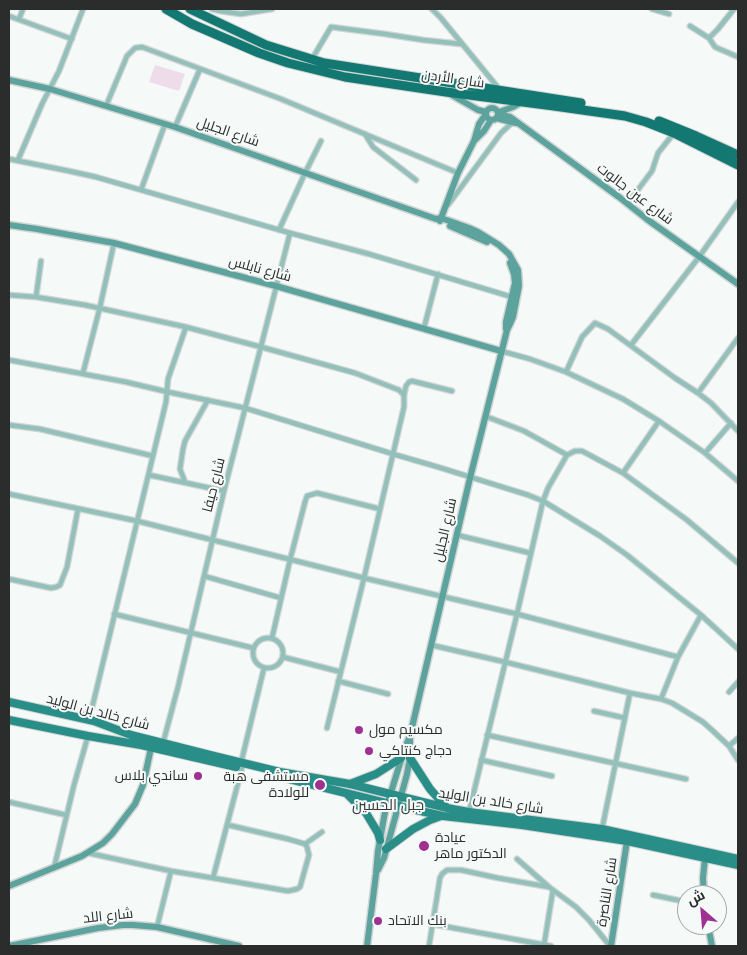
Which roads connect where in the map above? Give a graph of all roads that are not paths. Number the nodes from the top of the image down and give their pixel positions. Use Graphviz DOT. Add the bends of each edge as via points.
graph roads {
  1 [pos="23,9"];
  2 [pos="83,9"];
  3 [pos="166,9"];
  4 [pos="190,9"];
  5 [pos="212,9"];
  6 [pos="272,9"];
  7 [pos="432,9"];
  8 [pos="656,9"];
  9 [pos="733,9"];
  10 [pos="669,14"];
  11 [pos="9,16"];
  12 [pos="19,19"];
  13 [pos="690,26"];
  14 [pos="709,38"];
  15 [pos="72,39"];
  16 [pos="258,40"];
  17 [pos="461,44"];
  18 [pos="254,51"];
  19 [pos="738,57"];
  20 [pos="312,60"];
  21 [pos="200,69"];
  22 [pos="9,80"];
  23 [pos="50,89"];
  24 [pos="501,91"];
  25 [pos="446,92"];
  26 [pos="522,102"];
  27 [pos="106,106"];
  28 [pos="486,113"];
  29 [pos="496,116"];
  30 [pos="515,122"];
  31 [pos="165,124"];
  32 [pos="175,127"];
  33 [pos="365,134"];
  34 [pos="674,134"];
  35 [pos="320,141"];
  36 [pos="474,141"];
  37 [pos="738,155"];
  38 [pos="9,159"];
  39 [pos="18,160"];
  40 [pos="738,165"];
  41 [pos="305,173"];
  42 [pos="458,173"];
  43 [pos="416,180"];
  44 [pos="140,190"];
  45 [pos="738,202"];
  46 [pos="628,204"];
  47 [pos="440,218"];
  48 [pos="9,225"];
  49 [pos="280,230"];
  50 [pos="290,233"];
  51 [pos="114,243"];
  52 [pos="699,257"];
  53 [pos="41,261"];
  54 [pos="438,274"];
  55 [pos="738,284"];
  56 [pos="276,286"];
  57 [pos="9,295"];
  58 [pos="36,297"];
  59 [pos="512,297"];
  60 [pos="100,307"];
  61 [pos="186,328"];
  62 [pos="424,328"];
  63 [pos="507,330"];
  64 [pos="738,338"];
  65 [pos="631,345"];
  66 [pos="261,346"];
  67 [pos="501,351"];
  68 [pos="9,360"];
  69 [pos="566,372"];
  70 [pos="83,373"];
  71 [pos="452,391"];
  72 [pos="168,392"];
  73 [pos="698,392"];
  74 [pos="404,395"];
  75 [pos="208,400"];
  76 [pos="245,408"];
  77 [pos="485,416"];
  78 [pos="659,421"];
  79 [pos="731,423"];
  80 [pos="9,425"];
  81 [pos="738,431"];
  82 [pos="705,453"];
  83 [pos="393,454"];
  84 [pos="567,455"];
  85 [pos="153,456"];
  86 [pos="623,473"];
  87 [pos="149,475"];
  88 [pos="470,478"];
  89 [pos="738,481"];
  90 [pos="185,482"];
  91 [pos="224,491"];
  92 [pos="9,494"];
  93 [pos="9,500"];
  94 [pos="543,501"];
  95 [pos="78,509"];
  96 [pos="380,509"];
  97 [pos="137,522"];
  98 [pos="457,535"];
  99 [pos="212,540"];
  100 [pos="530,552"];
  101 [pos="290,560"];
  102 [pos="738,563"];
  103 [pos="204,576"];
  104 [pos="364,578"];
  105 [pos="9,579"];
  106 [pos="443,596"];
  107 [pos="281,598"];
  108 [pos="114,614"];
  109 [pos="517,614"];
  110 [pos="701,615"];
  111 [pos="190,633"];
  112 [pos="272,638"];
  113 [pos="431,646"];
  114 [pos="253,648"];
  115 [pos="738,650"];
  116 [pos="283,657"];
  117 [pos="678,657"];
  118 [pos="505,662"];
  119 [pos="264,668"];
  120 [pos="341,672"];
  121 [pos="338,681"];
  122 [pos="738,682"];
  123 [pos="729,692"];
  124 [pos="630,693"];
  125 [pos="388,694"];
  126 [pos="661,699"];
  127 [pos="9,702"];
  128 [pos="594,711"];
  129 [pos="70,716"];
  130 [pos="625,718"];
  131 [pos="9,720"];
  132 [pos="94,721"];
  133 [pos="327,728"];
  134 [pos="487,735"];
  135 [pos="88,736"];
  136 [pos="738,738"];
  137 [pos="163,743"];
  138 [pos="729,746"];
  139 [pos="151,748"];
  140 [pos="406,758"];
  141 [pos="481,760"];
  142 [pos="738,760"];
  143 [pos="615,763"];
  144 [pos="242,765"];
  145 [pos="552,776"];
  146 [pos="686,779"];
  147 [pos="350,784"];
  148 [pos="346,794"];
  149 [pos="391,794"];
  150 [pos="400,796"];
  151 [pos="9,802"];
  152 [pos="388,804"];
  153 [pos="398,806"];
  154 [pos="447,808"];
  155 [pos="469,812"];
  156 [pos="66,815"];
  157 [pos="443,816"];
  158 [pos="228,825"];
  159 [pos="602,829"];
  160 [pos="322,832"];
  161 [pos="380,840"];
  162 [pos="627,841"];
  163 [pos="304,844"];
  164 [pos="386,849"];
  165 [pos="88,853"];
  166 [pos="705,858"];
  167 [pos="517,859"];
  168 [pos="738,859"];
  169 [pos="738,865"];
  170 [pos="54,868"];
  171 [pos="171,872"];
  172 [pos="376,874"];
  173 [pos="213,878"];
  174 [pos="703,885"];
  175 [pos="9,886"];
  176 [pos="551,888"];
  177 [pos="653,895"];
  178 [pos="677,900"];
  179 [pos="432,924"];
  180 [pos="157,927"];
  181 [pos="223,945"];
  182 [pos="544,945"];
  183 [pos="9,946"];
  184 [pos="239,946"];
  185 [pos="367,946"];
  186 [pos="429,946"];
  187 [pos="551,946"];
  188 [pos="611,946"];
  1 -- 12 [label="street"];
  2 -- 15 [label="street"];
  3 -- 18 [label="highway, شارع الأردن"];
  4 -- 16 [label="highway, شارع الأردن"];
  5 -- 6 [label="street" via="241,14"];
  7 -- 17 [label="street"];
  8 -- 10 [label="street"];
  9 -- 14 [label="street"];
  11 -- 12 [label="street"];
  12 -- 15 [label="street"];
  13 -- 14 [label="street"];
  14 -- 19 [label="street" via="715,47"];
  15 -- 23 [label="street"];
  16 -- 18 [label="highway"];
  16 -- 20 [label="highway, شارع الأردن"];
  17 -- 20 [label="street" via="331,27"];
  17 -- 24 [label="street"];
  18 -- 25 [label="highway, شارع الأردن" via="288,63 345,76"];
  20 -- 24 [label="highway, شارع الأردن"];
  21 -- 27 [label="street" via="142,47 135,48 125,60"];
  21 -- 32 [label="street"];
  21 -- 33 [label="street"];
  22 -- 23 [label="street, شارع الجليل"];
  23 -- 27 [label="street, شارع الجليل"];
  23 -- 39 [label="street"];
  24 -- 37 [label="highway, شارع الأردن" via="644,117"];
  25 -- 26 [label="highway, شارع الأردن"];
  25 -- 28 [label="street"];
  26 -- 29 [label="street"];
  26 -- 34 [label="highway, شارع الأردن" via="625,116"];
  27 -- 31 [label="street, شارع الجليل"];
  28 -- 29 [label="street" via="487,117"];
  28 -- 29 [label="street" via="493,108"];
  28 -- 36 [label="street"];
  29 -- 30 [label="street, شارع عين جالوت" via="508,115"];
  29 -- 36 [label="street"];
  30 -- 46 [label="street, شارع عين جالوت"];
  30 -- 47 [label="street" via="501,133"];
  31 -- 32 [label="street, شارع الجليل"];
  31 -- 44 [label="street"];
  32 -- 41 [label="street, شارع الجليل"];
  33 -- 42 [label="street"];
  33 -- 43 [label="street" via="373,147"];
  34 -- 40 [label="highway, شارع الأردن"];
  34 -- 46 [label="street" via="658,153 652,171"];
  35 -- 41 [label="street"];
  36 -- 42 [label="street"];
  38 -- 39 [label="street"];
  39 -- 44 [label="street"];
  41 -- 47 [label="street, شارع الجليل"];
  41 -- 49 [label="street"];
  42 -- 47 [label="street"];
  44 -- 49 [label="street"];
  45 -- 52 [label="street"];
  46 -- 52 [label="street, شارع عين جالوت"];
  47 -- 59 [label="street, شارع الجليل" via="498,248 507,257 515,279"];
  47 -- 63 [label="street, شارع الجليل" via="469,228 500,245 509,254 519,275 519,286"];
  48 -- 51 [label="street, شارع نابلس"];
  49 -- 50 [label="street"];
  50 -- 54 [label="street"];
  50 -- 56 [label="street, شارع حيفا"];
  51 -- 56 [label="street, شارع نابلس"];
  51 -- 60 [label="street"];
  52 -- 55 [label="street, شارع عين جالوت"];
  52 -- 65 [label="street"];
  53 -- 58 [label="street"];
  54 -- 59 [label="street"];
  54 -- 62 [label="street"];
  56 -- 62 [label="street, شارع نابلس"];
  56 -- 66 [label="street, شارع حيفا"];
  57 -- 58 [label="street"];
  58 -- 60 [label="street"];
  59 -- 63 [label="street, شارع الجليل"];
  60 -- 61 [label="street"];
  60 -- 70 [label="street"];
  61 -- 66 [label="street"];
  61 -- 72 [label="street" via="168,379"];
  62 -- 67 [label="street, شارع نابلس"];
  63 -- 67 [label="street, شارع الجليل"];
  64 -- 73 [label="street"];
  65 -- 69 [label="street" via="595,322 582,337"];
  65 -- 73 [label="street"];
  66 -- 74 [label="street" via="355,373 399,390"];
  66 -- 76 [label="street, شارع حيفا"];
  67 -- 69 [label="street"];
  67 -- 77 [label="street, شارع الجليل"];
  68 -- 70 [label="street"];
  69 -- 78 [label="street"];
  70 -- 72 [label="street"];
  71 -- 74 [label="street" via="412,381 406,386"];
  72 -- 75 [label="street"];
  72 -- 85 [label="street"];
  73 -- 79 [label="street"];
  74 -- 83 [label="street"];
  75 -- 76 [label="street"];
  75 -- 90 [label="street" via="183,449 180,469"];
  76 -- 83 [label="street"];
  76 -- 91 [label="street, شارع حيفا"];
  77 -- 84 [label="street" via="524,431"];
  77 -- 88 [label="street, شارع الجليل"];
  78 -- 82 [label="street"];
  78 -- 86 [label="street"];
  79 -- 81 [label="street"];
  79 -- 82 [label="street"];
  80 -- 85 [label="street" via="40,429"];
  82 -- 89 [label="street"];
  83 -- 88 [label="street"];
  83 -- 96 [label="street"];
  84 -- 86 [label="street" via="578,451 588,454"];
  84 -- 94 [label="street"];
  85 -- 87 [label="street"];
  86 -- 102 [label="street"];
  87 -- 90 [label="street"];
  87 -- 97 [label="street"];
  88 -- 94 [label="street"];
  88 -- 98 [label="street, شارع الجليل"];
  90 -- 91 [label="street"];
  91 -- 99 [label="street, شارع حيفا"];
  92 -- 93 [label="street"];
  92 -- 95 [label="street"];
  94 -- 100 [label="street"];
  94 -- 110 [label="street" via="627,555"];
  95 -- 97 [label="street"];
  95 -- 105 [label="street" via="67,567 60,585 51,588"];
  96 -- 101 [label="street" via="317,493 308,496"];
  96 -- 104 [label="street"];
  97 -- 99 [label="street"];
  97 -- 108 [label="street"];
  98 -- 100 [label="street"];
  98 -- 106 [label="street, شارع الجليل"];
  99 -- 101 [label="street"];
  99 -- 103 [label="street, شارع حيفا"];
  100 -- 109 [label="street"];
  101 -- 104 [label="street"];
  101 -- 107 [label="street"];
  103 -- 107 [label="street"];
  103 -- 111 [label="street, شارع حيفا"];
  104 -- 106 [label="street"];
  104 -- 120 [label="street"];
  106 -- 109 [label="street"];
  106 -- 113 [label="street, شارع الجليل"];
  107 -- 112 [label="street"];
  108 -- 111 [label="street"];
  108 -- 129 [label="street" via="92,708 87,714"];
  109 -- 117 [label="street"];
  109 -- 118 [label="street"];
  110 -- 115 [label="street"];
  110 -- 117 [label="street"];
  111 -- 114 [label="street"];
  111 -- 137 [label="street, شارع حيفا"];
  112 -- 114 [label="street" via="260,640"];
  112 -- 116 [label="street" via="282,647"];
  113 -- 118 [label="street"];
  113 -- 140 [label="street, شارع الجليل"];
  114 -- 119 [label="street" via="254,660"];
  116 -- 119 [label="street" via="276,666"];
  116 -- 120 [label="street"];
  117 -- 126 [label="street"];
  118 -- 124 [label="street"];
  118 -- 134 [label="street"];
  119 -- 144 [label="street"];
  120 -- 121 [label="street"];
  121 -- 125 [label="street"];
  121 -- 133 [label="street"];
  122 -- 123 [label="street"];
  124 -- 126 [label="street"];
  124 -- 130 [label="street"];
  126 -- 138 [label="street" via="703,722"];
  127 -- 129 [label="main road, شارع خالد بن الوليد"];
  128 -- 130 [label="street"];
  129 -- 132 [label="main road, شارع خالد بن الوليد"];
  130 -- 143 [label="street"];
  131 -- 135 [label="main road, شارع خالد بن الوليد"];
  132 -- 135 [label="main road" via="95,730"];
  132 -- 137 [label="main road, شارع خالد بن الوليد"];
  134 -- 141 [label="street"];
  134 -- 143 [label="street"];
  135 -- 139 [label="main road, شارع خالد بن الوليد"];
  135 -- 156 [label="street"];
  136 -- 138 [label="street"];
  137 -- 144 [label="main road, شارع خالد بن الوليد"];
  138 -- 142 [label="street"];
  139 -- 144 [label="main road, شارع خالد بن الوليد"];
  139 -- 165 [label="street" via="135,804 112,834"];
  140 -- 147 [label="main road"];
  140 -- 149 [label="street, شارع الجليل"];
  140 -- 150 [label="street, شارع الجليل"];
  140 -- 154 [label="main road"];
  141 -- 145 [label="street"];
  141 -- 155 [label="street"];
  143 -- 146 [label="street"];
  143 -- 159 [label="street"];
  144 -- 147 [label="main road, شارع خالد بن الوليد"];
  144 -- 148 [label="main road, شارع خالد بن الوليد"];
  144 -- 158 [label="street"];
  147 -- 149 [label="main road, شارع خالد بن الوليد"];
  148 -- 152 [label="main road, شارع خالد بن الوليد"];
  148 -- 161 [label="main road" via="366,813"];
  149 -- 150 [label="main road, شارع خالد بن الوليد"];
  149 -- 152 [label="street, شارع الجليل"];
  150 -- 153 [label="street, شارع الجليل"];
  150 -- 154 [label="main road, شارع خالد بن الوليد"];
  151 -- 156 [label="street"];
  152 -- 153 [label="main road, شارع خالد بن الوليد"];
  152 -- 161 [label="street, شارع الجليل"];
  153 -- 157 [label="main road, شارع خالد بن الوليد"];
  153 -- 164 [label="street, شارع الجليل"];
  154 -- 155 [label="main road, شارع خالد بن الوليد"];
  155 -- 159 [label="main road, شارع خالد بن الوليد"];
  156 -- 170 [label="street"];
  157 -- 162 [label="main road, شارع خالد بن الوليد"];
  157 -- 164 [label="main road" via="413,829"];
  158 -- 163 [label="street"];
  158 -- 173 [label="street"];
  159 -- 168 [label="main road, شارع خالد بن الوليد"];
  160 -- 163 [label="street"];
  161 -- 172 [label="street, شارع الجليل"];
  162 -- 166 [label="main road, شارع خالد بن الوليد"];
  162 -- 188 [label="street, شارع الناصرة"];
  163 -- 173 [label="street" via="309,855 297,889 288,891"];
  164 -- 172 [label="street, شارع الجليل"];
  165 -- 170 [label="street"];
  165 -- 171 [label="street"];
  166 -- 169 [label="main road, شارع خالد بن الوليد"];
  166 -- 174 [label="street"];
  167 -- 176 [label="street"];
  170 -- 175 [label="street"];
  171 -- 173 [label="street"];
  171 -- 180 [label="street"];
  172 -- 185 [label="street"];
  176 -- 179 [label="street" via="447,870 440,878"];
  176 -- 182 [label="street"];
  176 -- 188 [label="street" via="583,914"];
  177 -- 178 [label="street"];
  179 -- 182 [label="street"];
  179 -- 186 [label="street"];
  180 -- 181 [label="street, شارع اللد"];
  180 -- 183 [label="street, شارع اللد" via="123,925 98,928"];
  181 -- 184 [label="street, شارع اللد"];
  182 -- 187 [label="street"];
}
